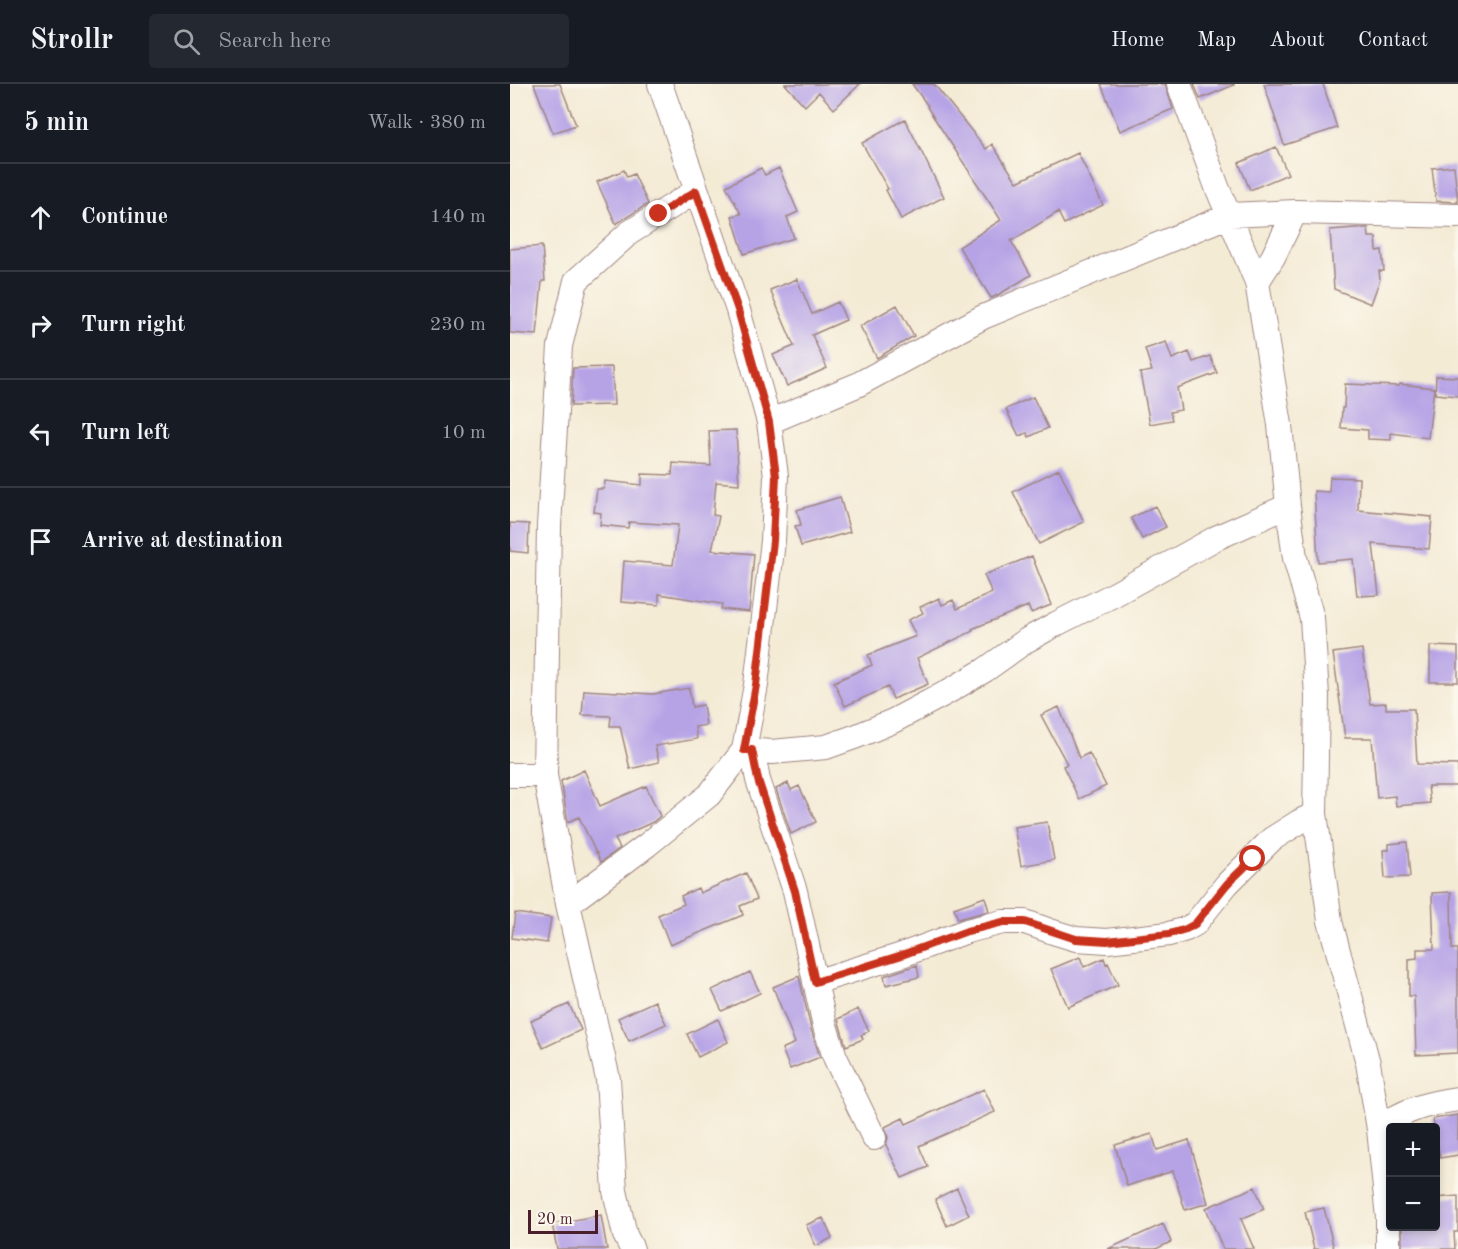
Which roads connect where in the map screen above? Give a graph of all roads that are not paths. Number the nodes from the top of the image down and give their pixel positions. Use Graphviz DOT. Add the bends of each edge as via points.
graph roads {
  1 [pos="660,84"];
  2 [pos="1179,84"];
  3 [pos="696,191"];
  4 [pos="1295,212"];
  5 [pos="1230,215"];
  6 [pos="1458,216"];
  7 [pos="1257,282"];
  8 [pos="769,422"];
  9 [pos="1288,506"];
  10 [pos="748,750"];
  11 [pos="510,775"];
  12 [pos="545,775"];
  13 [pos="1316,814"];
  14 [pos="568,903"];
  15 [pos="815,982"];
  16 [pos="1458,1099"];
  17 [pos="1379,1129"];
  18 [pos="874,1138"];
  19 [pos="632,1249"];
  20 [pos="1388,1249"];
  1 -- 3 [label="street"];
  2 -- 5 [label="street"];
  3 -- 8 [label="street" via="738,310"];
  3 -- 12 [label="street" via="629,233 576,281 573,291 560,346 549,514"];
  4 -- 5 [label="street"];
  4 -- 6 [label="street"];
  4 -- 7 [label="street"];
  5 -- 7 [label="street"];
  5 -- 8 [label="street" via="983,317 857,385"];
  7 -- 9 [label="street" via="1280,425"];
  8 -- 10 [label="street" via="776,476 773,541"];
  9 -- 10 [label="street" via="1216,538 1056,624 985,670 893,721 826,747"];
  9 -- 13 [label="street" via="1295,558 1312,618 1317,696"];
  10 -- 14 [label="street" via="709,795"];
  10 -- 15 [label="street" via="795,891"];
  11 -- 12 [label="street"];
  12 -- 14 [label="street"];
  13 -- 15 [label="street" via="1272,839 1227,884 1195,924 1186,929 1107,941 1076,939 1025,922 1003,922"];
  13 -- 17 [label="street" via="1330,921 1368,1063"];
  14 -- 19 [label="street" via="608,1079 615,1191"];
  15 -- 18 [label="street" via="835,1057"];
  16 -- 17 [label="street" via="1424,1106 1391,1119"];
  17 -- 20 [label="street"];
}
